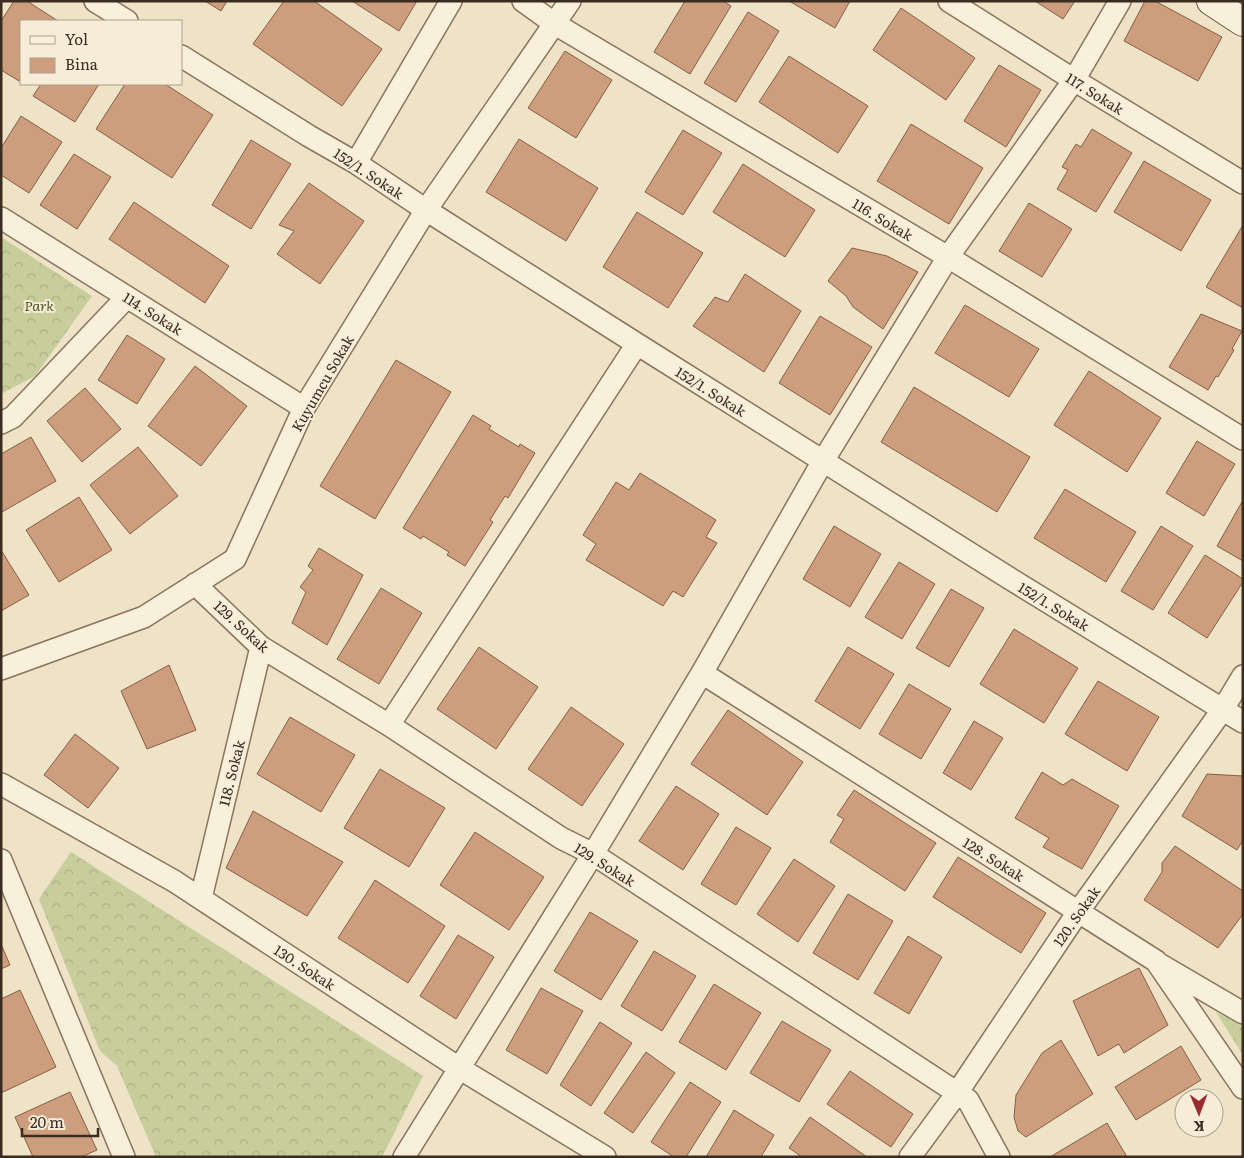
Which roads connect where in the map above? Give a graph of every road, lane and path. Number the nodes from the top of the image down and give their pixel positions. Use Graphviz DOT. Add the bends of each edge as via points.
graph roads {
  1 [pos="95,1"];
  2 [pos="450,1"];
  3 [pos="523,1"];
  4 [pos="570,1"];
  5 [pos="949,1"];
  6 [pos="1120,1"];
  7 [pos="1210,1"];
  8 [pos="125,20"];
  9 [pos="1243,22"];
  10 [pos="555,24"];
  11 [pos="182,57"];
  12 [pos="1074,80"];
  13 [pos="356,163"];
  14 [pos="1243,183"];
  15 [pos="426,210"];
  16 [pos="1,218"];
  17 [pos="948,257"];
  18 [pos="127,297"];
  19 [pos="637,344"];
  20 [pos="304,408"];
  21 [pos="1,423"];
  22 [pos="1243,439"];
  23 [pos="823,461"];
  24 [pos="195,584"];
  25 [pos="261,647"];
  26 [pos="1,669"];
  27 [pos="702,673"];
  28 [pos="1243,676"];
  29 [pos="1223,709"];
  30 [pos="1243,722"];
  31 [pos="389,725"];
  32 [pos="1,784"];
  33 [pos="593,854"];
  34 [pos="1,860"];
  35 [pos="200,898"];
  36 [pos="1078,912"];
  37 [pos="1156,961"];
  38 [pos="1243,1013"];
  39 [pos="459,1068"];
  40 [pos="1243,1088"];
  41 [pos="957,1093"];
  42 [pos="124,1157"];
  43 [pos="404,1157"];
  44 [pos="605,1157"];
  45 [pos="910,1157"];
  46 [pos="999,1157"];
  1 -- 8 [label="street"];
  2 -- 13 [label="street"];
  3 -- 10 [label="street, 116. Sokak"];
  4 -- 10 [label="street, Kuyumcu Sokak"];
  5 -- 12 [label="street, 117. Sokak"];
  6 -- 12 [label="street"];
  7 -- 9 [label="street"];
  10 -- 15 [label="street, Kuyumcu Sokak"];
  10 -- 17 [label="street, 116. Sokak"];
  11 -- 13 [label="street, 152/1. Sokak"];
  12 -- 14 [label="street, 117. Sokak"];
  12 -- 17 [label="street"];
  13 -- 15 [label="street, 152/1. Sokak"];
  15 -- 19 [label="street, 152/1. Sokak"];
  15 -- 20 [label="street, Kuyumcu Sokak"];
  16 -- 18 [label="street, 114. Sokak"];
  17 -- 22 [label="street, 116. Sokak"];
  17 -- 23 [label="street"];
  18 -- 20 [label="street, 114. Sokak"];
  18 -- 21 [label="street" via="13,417"];
  19 -- 23 [label="street, 152/1. Sokak"];
  19 -- 31 [label="street"];
  20 -- 24 [label="street, Kuyumcu Sokak" via="235,559"];
  23 -- 27 [label="street"];
  23 -- 29 [label="street, 152/1. Sokak"];
  24 -- 25 [label="street, 129. Sokak"];
  24 -- 26 [label="street, Kuyumcu Sokak" via="144,617"];
  25 -- 31 [label="street, 129. Sokak"];
  25 -- 35 [label="street, 118. Sokak"];
  27 -- 33 [label="street"];
  27 -- 36 [label="street, 128. Sokak"];
  28 -- 29 [label="street, 120. Sokak"];
  29 -- 30 [label="street, 152/1. Sokak"];
  29 -- 36 [label="street, 120. Sokak"];
  31 -- 33 [label="street, 129. Sokak" via="561,838"];
  32 -- 35 [label="street, 130. Sokak" via="174,880"];
  33 -- 39 [label="street"];
  33 -- 41 [label="street, 129. Sokak"];
  34 -- 42 [label="street"];
  35 -- 39 [label="street, 130. Sokak"];
  36 -- 37 [label="street, 128. Sokak"];
  36 -- 41 [label="street, 120. Sokak"];
  37 -- 38 [label="street"];
  37 -- 40 [label="street, 128. Sokak"];
  39 -- 43 [label="street"];
  39 -- 44 [label="street, 130. Sokak"];
  41 -- 45 [label="street, 120. Sokak"];
  41 -- 46 [label="street, 129. Sokak" via="968,1100"];
}
